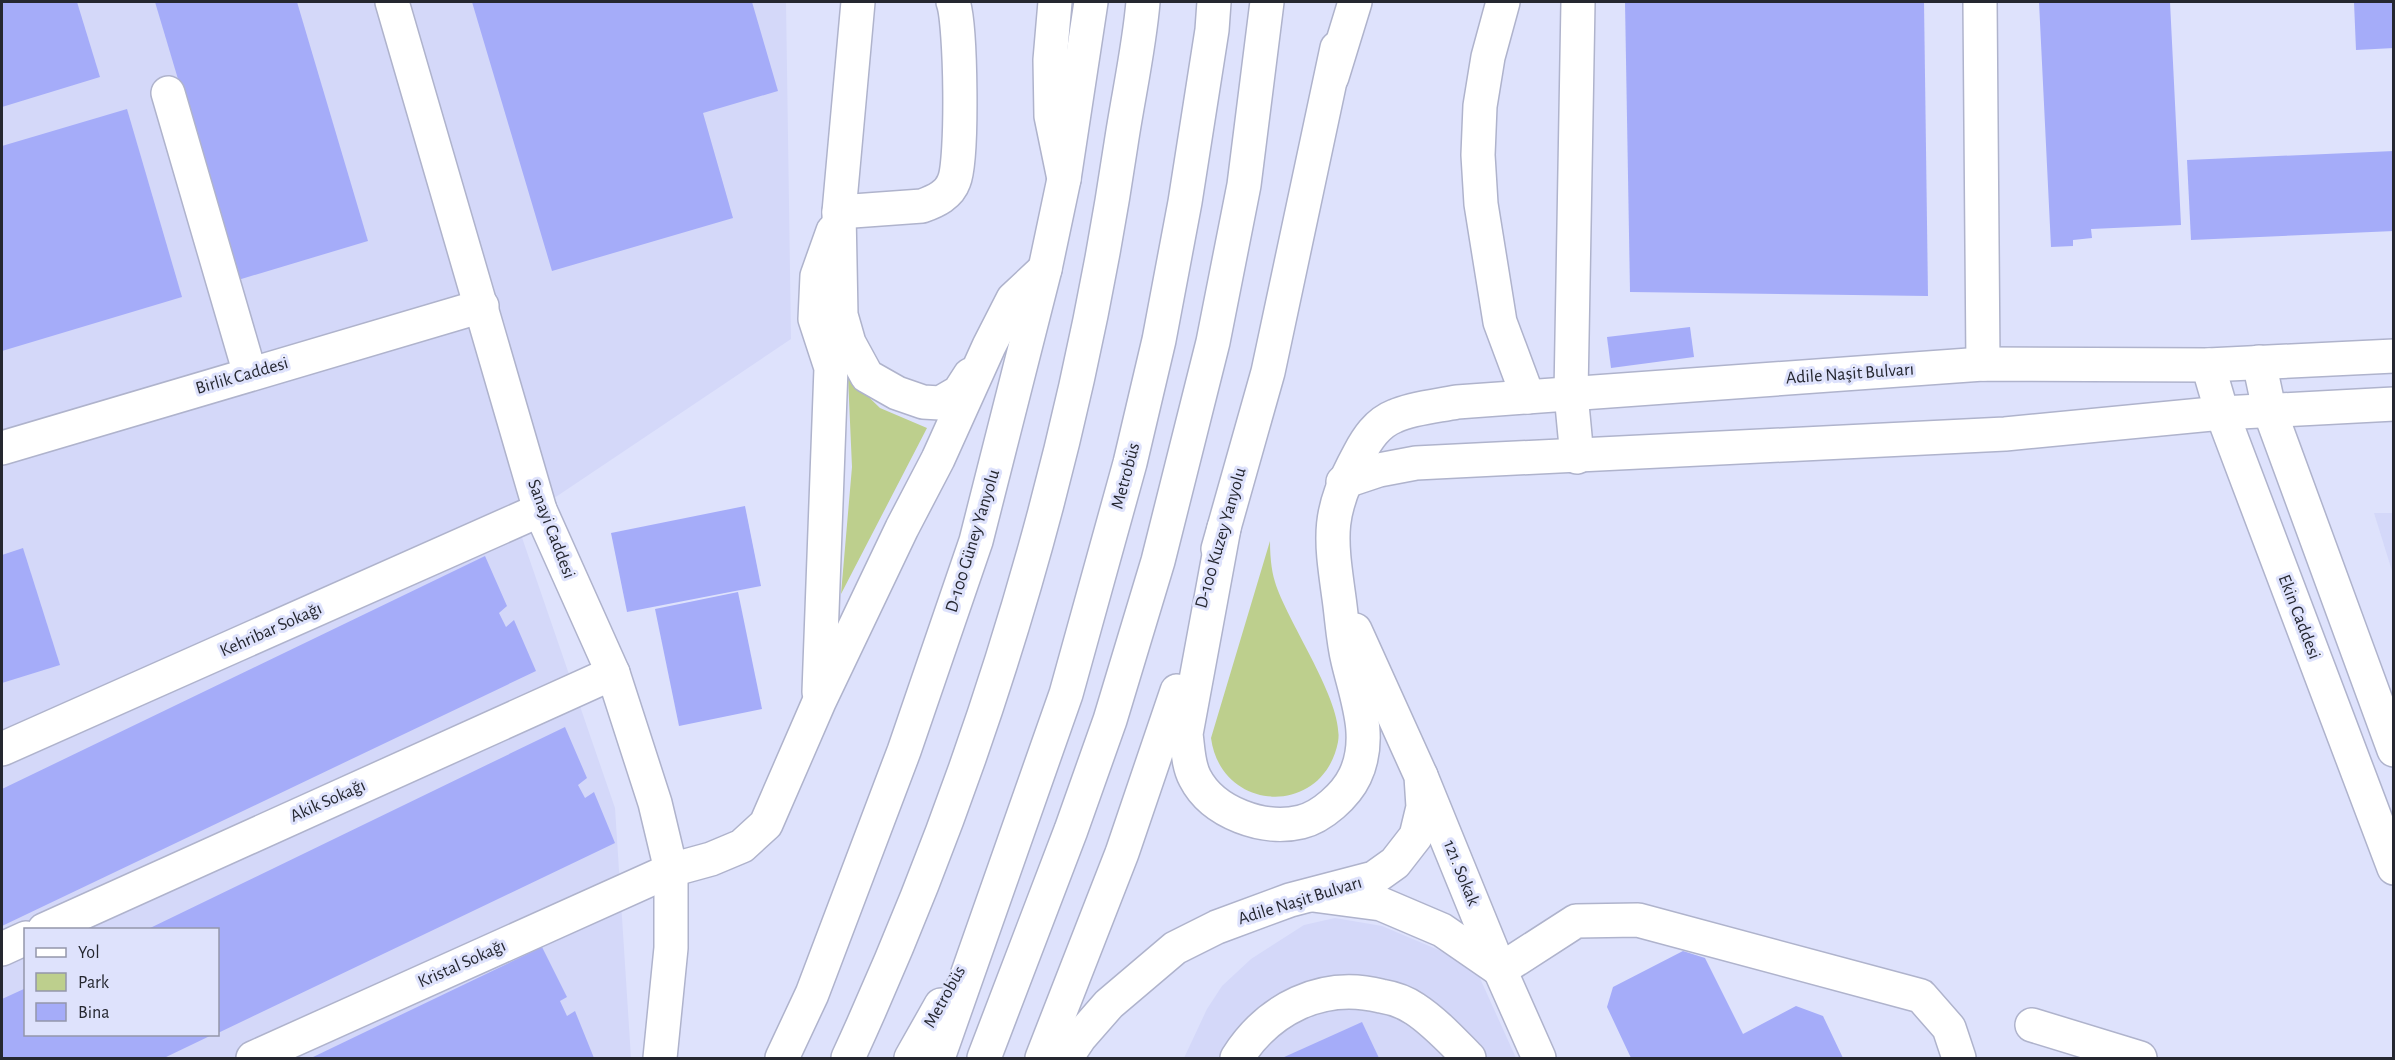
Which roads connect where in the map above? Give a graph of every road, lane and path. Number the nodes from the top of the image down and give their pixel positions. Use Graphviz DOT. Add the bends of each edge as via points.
graph roads {
  1 [pos="392,2"];
  2 [pos="858,2"];
  3 [pos="953,2"];
  4 [pos="1055,2"];
  5 [pos="1091,2"];
  6 [pos="1143,2"];
  7 [pos="1214,2"];
  8 [pos="1267,2"];
  9 [pos="1344,2"];
  10 [pos="1354,2"];
  11 [pos="1503,2"];
  12 [pos="1578,2"];
  13 [pos="1980,2"];
  14 [pos="1332,76"];
  15 [pos="168,93"];
  16 [pos="1064,179"];
  17 [pos="839,212"];
  18 [pos="1046,269"];
  19 [pos="482,306"];
  20 [pos="989,346"];
  21 [pos="2394,356"];
  22 [pos="2259,362"];
  23 [pos="1983,364"];
  24 [pos="2208,365"];
  25 [pos="250,374"];
  26 [pos="1571,394"];
  27 [pos="1528,397"];
  28 [pos="2394,404"];
  29 [pos="2269,410"];
  30 [pos="2222,413"];
  31 [pos="2,448"];
  32 [pos="1577,457"];
  33 [pos="1343,482"];
  34 [pos="540,510"];
  35 [pos="1224,528"];
  36 [pos="1338,594"];
  37 [pos="613,673"];
  38 [pos="819,702"];
  39 [pos="2,749"];
  40 [pos="2394,750"];
  41 [pos="1421,776"];
  42 [pos="2394,868"];
  43 [pos="671,870"];
  44 [pos="1312,896"];
  45 [pos="48,928"];
  46 [pos="980,936"];
  47 [pos="24,939"];
  48 [pos="2,949"];
  49 [pos="1500,970"];
  50 [pos="2032,1025"];
  51 [pos="1468,1058"];
  52 [pos="253,1059"];
  53 [pos="660,1059"];
  54 [pos="782,1059"];
  55 [pos="848,1059"];
  56 [pos="911,1059"];
  57 [pos="938,1059"];
  58 [pos="984,1059"];
  59 [pos="1042,1059"];
  60 [pos="1066,1059"];
  61 [pos="1237,1059"];
  62 [pos="1539,1059"];
  63 [pos="1959,1059"];
  64 [pos="2140,1059"];
  1 -- 19 [label="main road, Sanayi Caddesi"];
  2 -- 17 [label="main road"];
  3 -- 17 [label="main road" via="957,12 959,138 955,180 948,193 922,206"];
  4 -- 16 [label="main road" via="1050,60 1052,116"];
  5 -- 16 [label="main road, D-100 Güney Yanyolu"];
  6 -- 55 [label="main road" via="1110,216 1086,340 1022,596 975,747 882,984"];
  7 -- 46 [label="main road, Metrobüs" via="1185,202 1159,340 1130,463 1066,694"];
  8 -- 58 [label="main road" via="1244,185 1213,342 1158,561 1110,720"];
  9 -- 14 [label="main road, D-100 Kuzey Yanyolu"];
  10 -- 14 [label="main road"];
  11 -- 27 [label="main road" via="1480,106 1478,165 1500,322"];
  12 -- 26 [label="main road"];
  13 -- 23 [label="main road"];
  14 -- 35 [label="main road, D-100 Kuzey Yanyolu" via="1268,372"];
  15 -- 25 [label="main road"];
  16 -- 18 [label="main road, D-100 Güney Yanyolu"];
  17 -- 20 [label="main road" via="841,315 849,343 867,376 897,393 940,403 959,392"];
  17 -- 38 [label="main road" via="817,276 814,319 831,368"];
  18 -- 20 [label="main road" via="1013,299"];
  18 -- 54 [label="main road, D-100 Güney Yanyolu" via="976,541 904,751 812,994"];
  19 -- 25 [label="main road, Birlik Caddesi"];
  19 -- 34 [label="main road, Sanayi Caddesi"];
  20 -- 38 [label="main road, Kristal Sokağı"];
  21 -- 22 [label="main road, Adile Naşit Bulvarı"];
  22 -- 24 [label="main road, Adile Naşit Bulvarı"];
  22 -- 29 [label="main road"];
  23 -- 24 [label="main road, Adile Naşit Bulvarı"];
  23 -- 26 [label="main road, Adile Naşit Bulvarı"];
  24 -- 30 [label="main road, Ekin Caddesi"];
  25 -- 31 [label="main road, Birlik Caddesi"];
  26 -- 27 [label="main road, Adile Naşit Bulvarı"];
  26 -- 32 [label="main road"];
  27 -- 33 [label="main road, Adile Naşit Bulvarı" via="1457,402 1394,416 1370,434"];
  28 -- 29 [label="main road"];
  29 -- 30 [label="main road"];
  29 -- 40 [label="main road"];
  30 -- 32 [label="main road" via="2005,434"];
  30 -- 42 [label="main road, Ekin Caddesi"];
  32 -- 33 [label="main road" via="1416,463"];
  33 -- 36 [label="main road, Adile Naşit Bulvarı" via="1333,518 1332,559"];
  34 -- 37 [label="main road, Sanayi Caddesi"];
  34 -- 39 [label="main road, Kehribar Sokağı"];
  35 -- 36 [label="main road, Adile Naşit Bulvarı" via="1186,734 1194,777 1205,794 1225,810 1274,823 1302,822 1323,812 1355,776 1362,751 1362,713 1347,659"];
  35 -- 59 [label="main road, D-100 Kuzey Yanyolu" via="1170,714 1122,852"];
  36 -- 41 [label="main road, Adile Naşit Bulvarı"];
  37 -- 43 [label="main road, Sanayi Caddesi" via="655,803"];
  37 -- 45 [label="main road, Akik Sokağı"];
  38 -- 43 [label="main road, Kristal Sokağı" via="766,824 742,846"];
  41 -- 44 [label="main road, Adile Naşit Bulvarı" via="1423,807 1416,836 1395,863 1374,878"];
  41 -- 49 [label="main road, 121. Sokak"];
  43 -- 52 [label="main road, Kristal Sokağı"];
  43 -- 53 [label="main road, Sanayi Caddesi" via="671,948"];
  44 -- 49 [label="main road" via="1381,904 1442,930"];
  44 -- 60 [label="main road, Adile Naşit Bulvarı" via="1290,900 1217,927 1174,948 1109,1004"];
  46 -- 56 [label="main road, Metrobüs"];
  46 -- 57 [label="main road, Metrobüs"];
  47 -- 48 [label="main road"];
  49 -- 62 [label="main road, 121. Sokak"];
  49 -- 63 [label="main road" via="1576,921 1638,920 1921,996 1949,1028"];
  50 -- 64 [label="main road"];
  51 -- 61 [label="main road" via="1415,1008 1394,999 1347,992 1324,994 1281,1011 1263,1025"];
}
